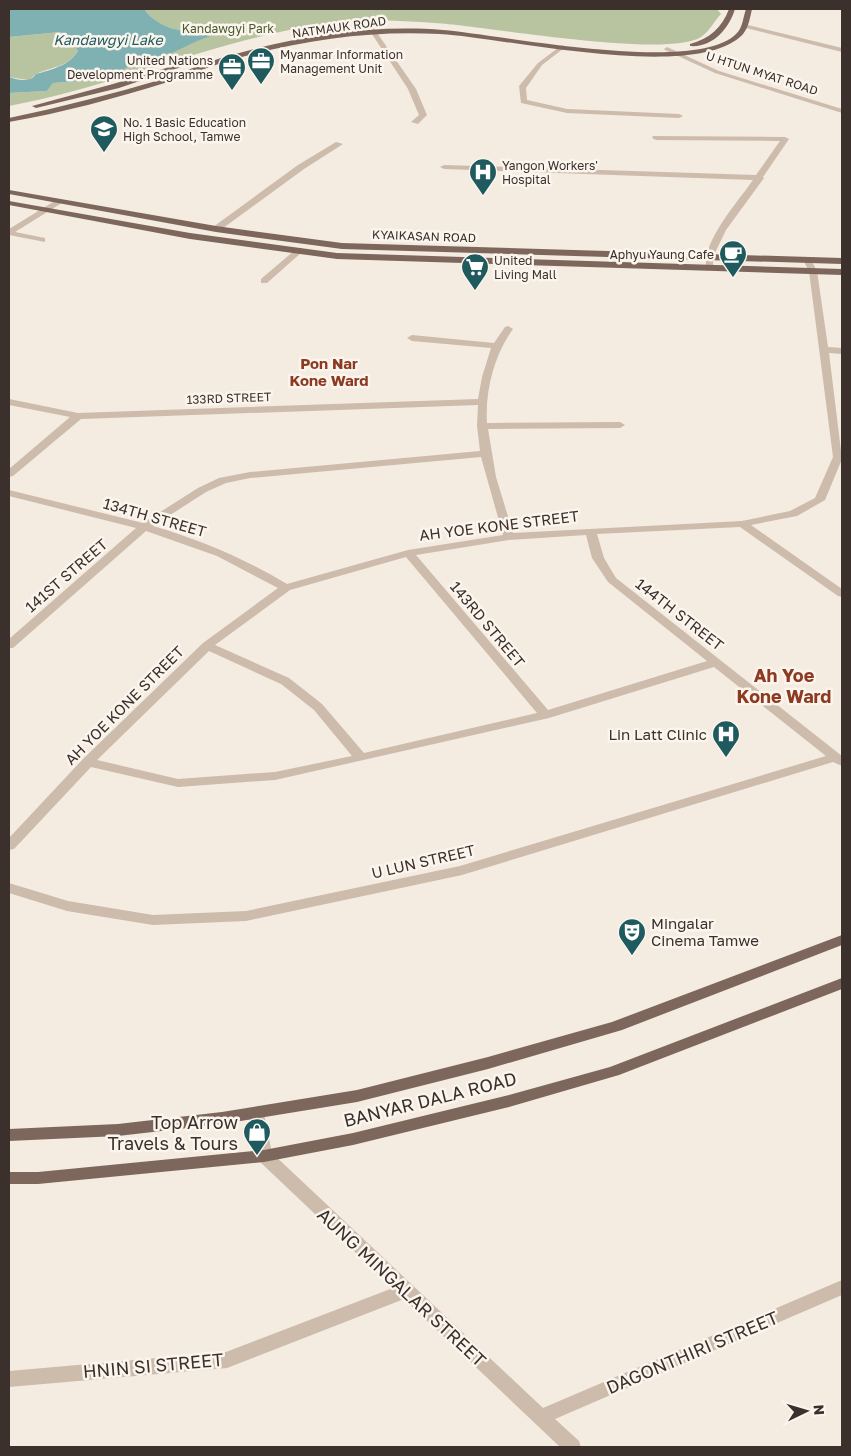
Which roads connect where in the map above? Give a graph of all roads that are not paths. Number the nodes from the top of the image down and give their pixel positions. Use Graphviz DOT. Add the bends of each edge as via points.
graph roads {
  1 [pos="732,9"];
  2 [pos="748,9"];
  3 [pos="744,26"];
  4 [pos="373,30"];
  5 [pos="562,47"];
  6 [pos="667,49"];
  7 [pos="842,50"];
  8 [pos="676,54"];
  9 [pos="9,111"];
  10 [pos="842,111"];
  11 [pos="679,116"];
  12 [pos="9,120"];
  13 [pos="414,122"];
  14 [pos="656,138"];
  15 [pos="339,144"];
  16 [pos="444,167"];
  17 [pos="760,178"];
  18 [pos="9,192"];
  19 [pos="61,201"];
  20 [pos="9,203"];
  21 [pos="48,210"];
  22 [pos="216,229"];
  23 [pos="9,233"];
  24 [pos="42,240"];
  25 [pos="298,252"];
  26 [pos="709,257"];
  27 [pos="807,260"];
  28 [pos="842,261"];
  29 [pos="710,268"];
  30 [pos="813,271"];
  31 [pos="842,272"];
  32 [pos="264,281"];
  33 [pos="508,328"];
  34 [pos="412,338"];
  35 [pos="495,346"];
  36 [pos="823,350"];
  37 [pos="842,351"];
  38 [pos="9,402"];
  39 [pos="481,402"];
  40 [pos="78,416"];
  41 [pos="620,425"];
  42 [pos="482,426"];
  43 [pos="485,454"];
  44 [pos="840,458"];
  45 [pos="9,474"];
  46 [pos="9,493"];
  47 [pos="742,524"];
  48 [pos="143,528"];
  49 [pos="591,531"];
  50 [pos="509,537"];
  51 [pos="408,553"];
  52 [pos="286,588"];
  53 [pos="842,594"];
  54 [pos="9,645"];
  55 [pos="207,646"];
  56 [pos="715,663"];
  57 [pos="545,714"];
  58 [pos="361,758"];
  59 [pos="839,759"];
  60 [pos="88,762"];
  61 [pos="9,846"];
  62 [pos="9,888"];
  63 [pos="842,940"];
  64 [pos="842,983"];
  65 [pos="256,1114"];
  66 [pos="9,1135"];
  67 [pos="264,1156"];
  68 [pos="9,1178"];
  69 [pos="842,1287"];
  70 [pos="405,1291"];
  71 [pos="9,1378"];
  72 [pos="541,1417"];
  73 [pos="572,1447"];
  1 -- 6 [label="main road, NATMAUK ROAD" via="727,24 708,41"];
  2 -- 3 [label="main road"];
  3 -- 7 [label="street"];
  3 -- 8 [label="main road, NATMAUK ROAD" via="736,38 721,46"];
  4 -- 5 [label="main road, NATMAUK ROAD" via="441,32"];
  4 -- 6 [label="main road, NATMAUK ROAD" via="441,27 604,46"];
  4 -- 9 [label="main road, NATMAUK ROAD" via="312,34 244,47 116,86"];
  4 -- 12 [label="main road, NATMAUK ROAD" via="235,56 101,100"];
  4 -- 13 [label="street" via="412,89 423,115"];
  5 -- 8 [label="main road, NATMAUK ROAD" via="629,54"];
  5 -- 11 [label="street" via="540,64 522,88 524,101 567,111"];
  6 -- 8 [label="street, U HTUN MYAT ROAD"];
  8 -- 10 [label="street, U HTUN MYAT ROAD" via="717,72"];
  14 -- 17 [label="street" via="785,139"];
  15 -- 22 [label="street" via="301,167"];
  16 -- 17 [label="street"];
  17 -- 26 [label="street" via="722,230"];
  18 -- 19 [label="main road, KYAIKASAN ROAD"];
  19 -- 21 [label="street"];
  19 -- 22 [label="main road, KYAIKASAN ROAD"];
  20 -- 21 [label="main road, KYAIKASAN ROAD"];
  21 -- 23 [label="street"];
  21 -- 25 [label="main road, KYAIKASAN ROAD"];
  22 -- 26 [label="main road, KYAIKASAN ROAD" via="342,246"];
  23 -- 24 [label="street"];
  25 -- 29 [label="main road, KYAIKASAN ROAD"];
  25 -- 32 [label="street"];
  26 -- 27 [label="main road, KYAIKASAN ROAD"];
  26 -- 29 [label="street"];
  27 -- 28 [label="main road, KYAIKASAN ROAD"];
  27 -- 30 [label="street, AH YOE KONE STREET"];
  29 -- 30 [label="main road, KYAIKASAN ROAD"];
  30 -- 31 [label="main road, KYAIKASAN ROAD"];
  30 -- 36 [label="street, AH YOE KONE STREET"];
  33 -- 35 [label="street"];
  34 -- 35 [label="street"];
  35 -- 39 [label="street"];
  36 -- 37 [label="street"];
  36 -- 44 [label="street, AH YOE KONE STREET"];
  38 -- 40 [label="street, 133RD STREET"];
  39 -- 40 [label="street, 133RD STREET"];
  39 -- 42 [label="street"];
  40 -- 45 [label="street"];
  41 -- 42 [label="street"];
  42 -- 43 [label="street"];
  43 -- 48 [label="street, 141ST STREET" via="223,480"];
  43 -- 50 [label="street"];
  44 -- 47 [label="street, AH YOE KONE STREET" via="820,500 793,514"];
  46 -- 48 [label="street, 134TH STREET"];
  47 -- 49 [label="street, AH YOE KONE STREET"];
  47 -- 53 [label="street"];
  48 -- 52 [label="street, 134TH STREET" via="210,548 257,569"];
  48 -- 54 [label="street, 141ST STREET"];
  49 -- 50 [label="street, AH YOE KONE STREET"];
  49 -- 56 [label="street, 144TH STREET" via="598,558 612,580"];
  50 -- 51 [label="street, AH YOE KONE STREET"];
  51 -- 52 [label="street, AH YOE KONE STREET"];
  51 -- 57 [label="street, 143RD STREET"];
  52 -- 55 [label="street, AH YOE KONE STREET"];
  55 -- 58 [label="street" via="285,682 318,707"];
  55 -- 60 [label="street, AH YOE KONE STREET"];
  56 -- 57 [label="street"];
  56 -- 59 [label="street, 144TH STREET"];
  57 -- 58 [label="street"];
  58 -- 60 [label="street" via="275,776 178,784"];
  59 -- 62 [label="street, U LUN STREET" via="462,870 246,916 153,920 68,906"];
  60 -- 61 [label="street, AH YOE KONE STREET"];
  63 -- 65 [label="main road, BANYAR DALA ROAD" via="617,1026 367,1093"];
  64 -- 67 [label="main road, BANYAR DALA ROAD" via="614,1071 482,1108 353,1139"];
  65 -- 66 [label="main road, BANYAR DALA ROAD" via="118,1130"];
  65 -- 67 [label="street"];
  67 -- 68 [label="main road, BANYAR DALA ROAD"];
  67 -- 70 [label="street, AUNG MINGALAR STREET"];
  69 -- 72 [label="street, DAGONTHIRI STREET"];
  70 -- 71 [label="street, HNIN SI STREET" via="226,1360"];
  70 -- 72 [label="street, AUNG MINGALAR STREET"];
  72 -- 73 [label="street, AUNG MINGALAR STREET"];
}
